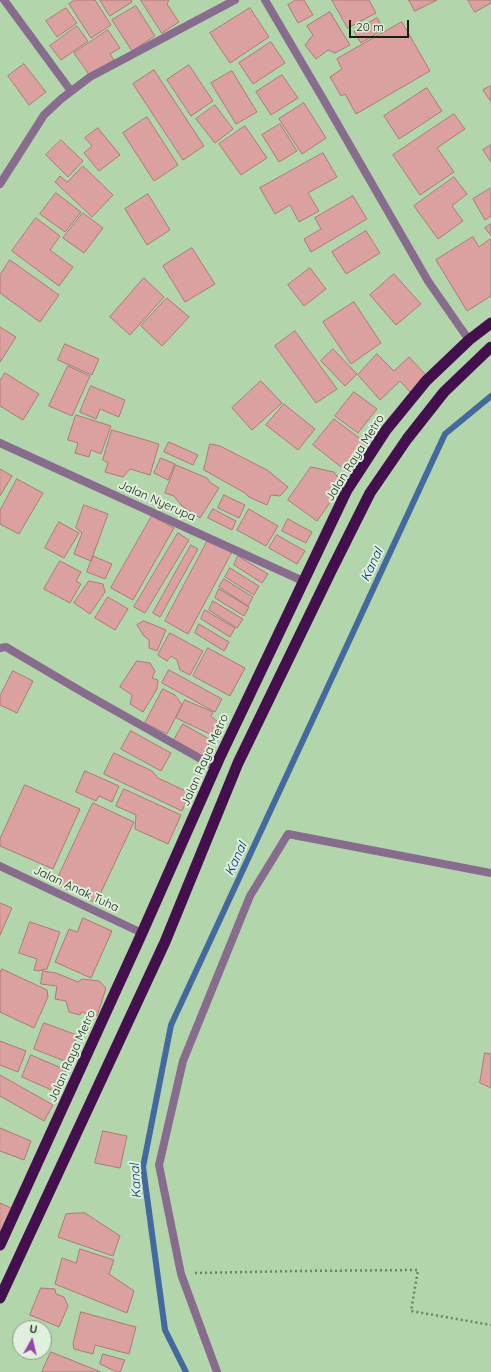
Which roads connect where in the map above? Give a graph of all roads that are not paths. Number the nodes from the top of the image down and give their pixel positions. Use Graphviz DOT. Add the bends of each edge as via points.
graph roads {
  1 [pos="4,0"];
  2 [pos="234,0"];
  3 [pos="265,0"];
  4 [pos="71,91"];
  5 [pos="0,184"];
  6 [pos="491,323"];
  7 [pos="469,340"];
  8 [pos="491,347"];
  9 [pos="0,443"];
  10 [pos="303,581"];
  11 [pos="0,648"];
  12 [pos="215,767"];
  13 [pos="0,866"];
  14 [pos="491,873"];
  15 [pos="142,933"];
  16 [pos="0,1245"];
  17 [pos="0,1298"];
  18 [pos="218,1372"];
  1 -- 4 [label="street"];
  2 -- 4 [label="street" via="90,77"];
  3 -- 7 [label="street" via="428,282"];
  4 -- 5 [label="street" via="44,115"];
  6 -- 7 [label="highway, Jalan Raya Metro"];
  7 -- 10 [label="highway, Jalan Raya Metro" via="426,381 386,430 347,490"];
  8 -- 17 [label="highway" via="444,392 407,439 370,493 238,763 165,942"];
  9 -- 10 [label="street, Jalan Nyerupa"];
  10 -- 12 [label="highway, Jalan Raya Metro"];
  11 -- 12 [label="street" via="6,647"];
  12 -- 15 [label="highway, Jalan Raya Metro"];
  13 -- 15 [label="street, Jalan Anak Tuha"];
  14 -- 18 [label="street" via="288,834 250,896 182,1061 159,1165 181,1274"];
  15 -- 16 [label="highway, Jalan Raya Metro"];
}
